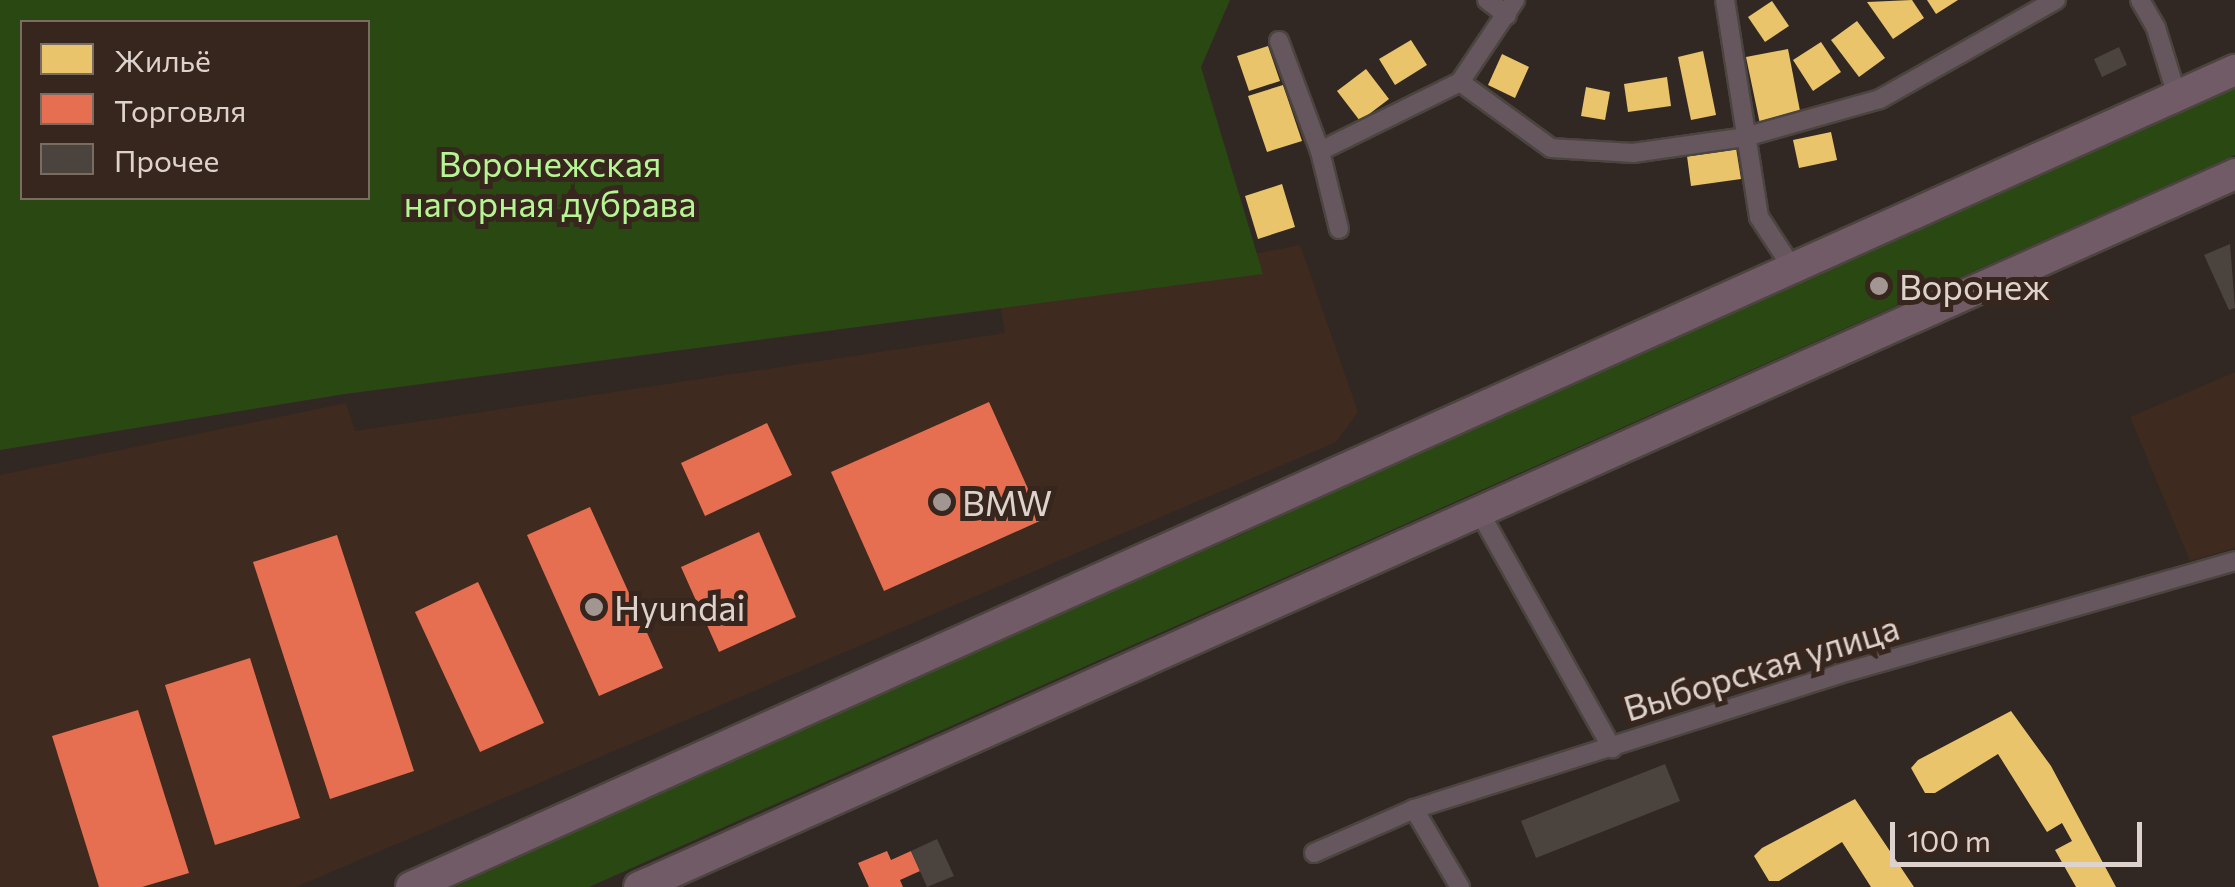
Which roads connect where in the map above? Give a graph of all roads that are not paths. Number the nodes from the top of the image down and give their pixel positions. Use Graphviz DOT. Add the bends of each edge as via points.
graph roads {
  1 [pos="1487,0"];
  2 [pos="1725,0"];
  3 [pos="2056,0"];
  4 [pos="2140,0"];
  5 [pos="1511,7"];
  6 [pos="1279,41"];
  7 [pos="2235,70"];
  8 [pos="1460,82"];
  9 [pos="2178,96"];
  10 [pos="1746,138"];
  11 [pos="1320,151"];
  12 [pos="2235,174"];
  13 [pos="1340,229"];
  14 [pos="1793,269"];
  15 [pos="1480,513"];
  16 [pos="2235,561"];
  17 [pos="1612,748"];
  18 [pos="1414,809"];
  19 [pos="1314,854"];
  20 [pos="411,887"];
  21 [pos="640,887"];
  22 [pos="1460,887"];
  1 -- 5 [label="street"];
  2 -- 10 [label="street"];
  3 -- 10 [label="street" via="1880,99"];
  4 -- 9 [label="street"];
  5 -- 8 [label="street"];
  6 -- 11 [label="street"];
  7 -- 9 [label="highway"];
  8 -- 10 [label="street" via="1551,148 1632,152"];
  8 -- 11 [label="street"];
  9 -- 14 [label="highway"];
  10 -- 14 [label="street" via="1760,216"];
  11 -- 13 [label="street"];
  12 -- 15 [label="highway"];
  14 -- 20 [label="highway"];
  15 -- 17 [label="street"];
  15 -- 21 [label="highway"];
  16 -- 17 [label="street, Выборская улица" via="1839,674"];
  17 -- 18 [label="street, Выборская улица"];
  18 -- 19 [label="street, Выборская улица"];
  18 -- 22 [label="street"];
}
